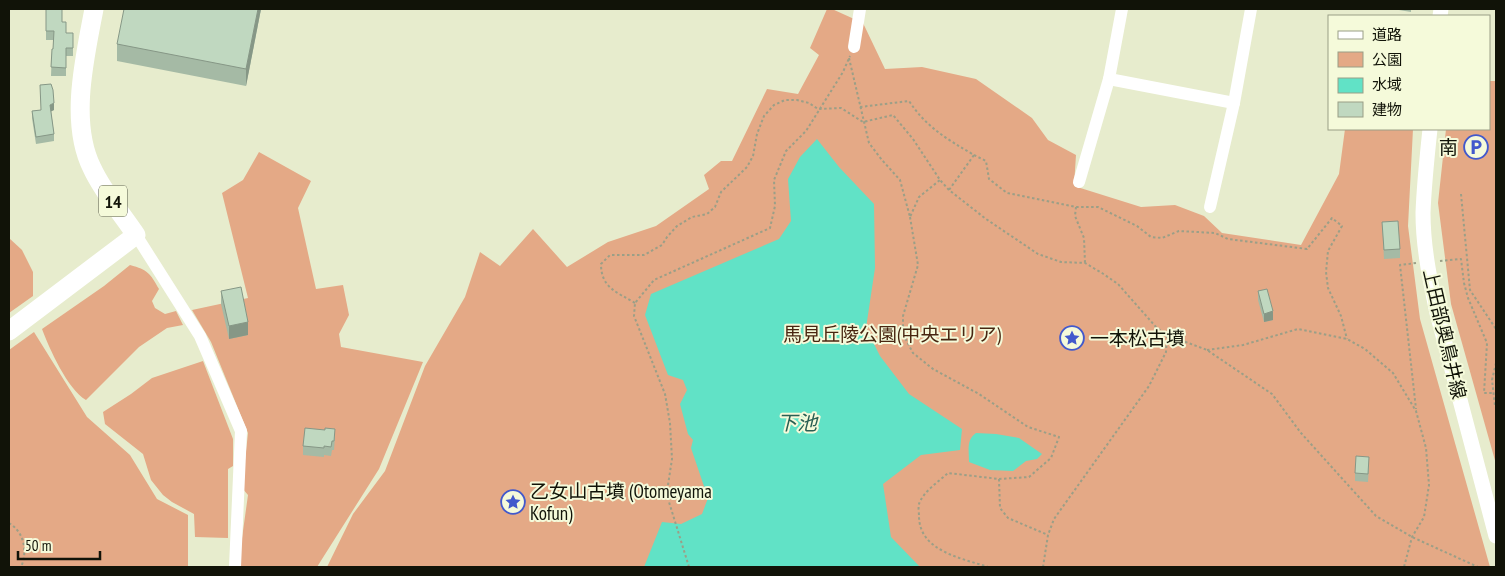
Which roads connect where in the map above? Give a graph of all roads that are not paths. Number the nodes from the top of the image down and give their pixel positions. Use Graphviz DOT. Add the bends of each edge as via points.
graph roads {
  1 [pos="94,9"];
  2 [pos="860,9"];
  3 [pos="1122,9"];
  4 [pos="1251,9"];
  5 [pos="852,53"];
  6 [pos="1109,79"];
  7 [pos="1234,103"];
  8 [pos="1430,130"];
  9 [pos="1079,182"];
  10 [pos="1210,207"];
  11 [pos="136,235"];
  12 [pos="9,331"];
  13 [pos="1496,536"];
  14 [pos="235,567"];
  1 -- 11 [label="main road, 14" via="81,95 84,147 92,168"];
  2 -- 5 [label="street"];
  3 -- 6 [label="street"];
  4 -- 7 [label="street"];
  6 -- 7 [label="street"];
  6 -- 9 [label="street"];
  7 -- 10 [label="street"];
  8 -- 13 [label="street, 上田部奥鳥井線" via="1423,214 1430,279"];
  11 -- 12 [label="main road, 14"];
  11 -- 14 [label="street" via="200,336 240,431"];
}
